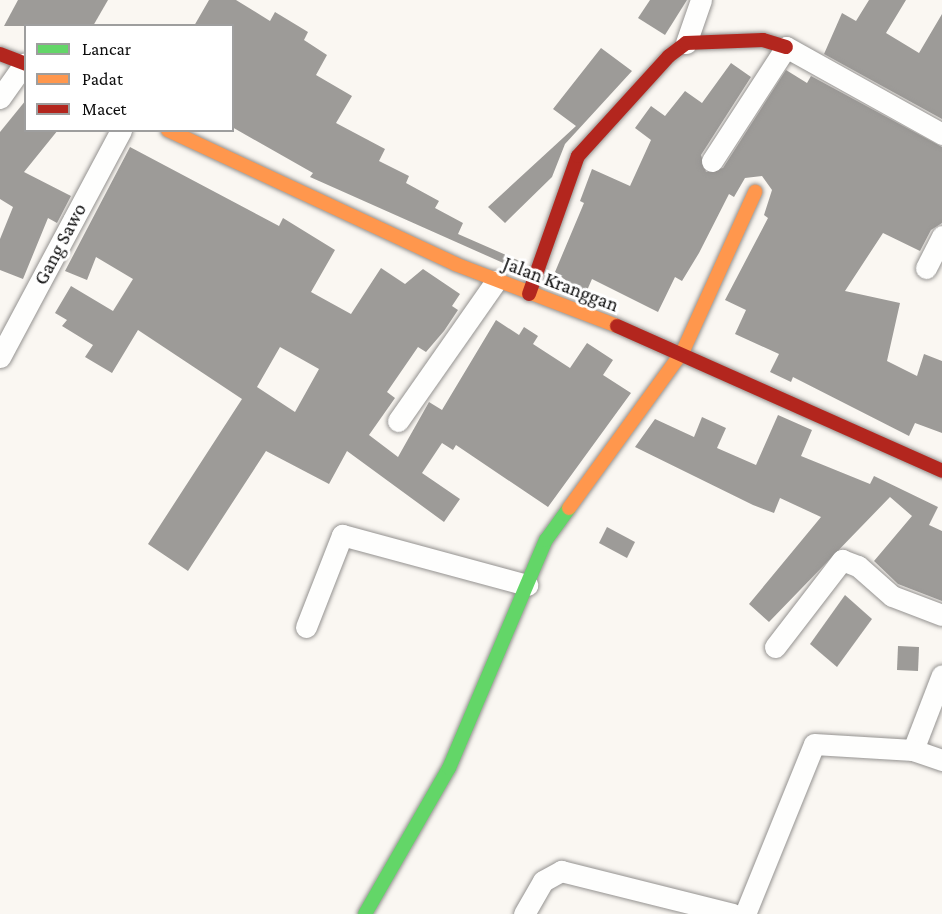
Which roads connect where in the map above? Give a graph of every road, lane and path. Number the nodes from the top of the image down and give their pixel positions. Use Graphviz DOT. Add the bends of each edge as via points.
graph roads {
  1 [pos="701,0"];
  2 [pos="686,43"];
  3 [pos="786,47"];
  4 [pos="0,54"];
  5 [pos="24,64"];
  6 [pos="24,65"];
  7 [pos="0,98"];
  8 [pos="120,132"];
  9 [pos="172,132"];
  10 [pos="942,134"];
  11 [pos="712,161"];
  12 [pos="755,192"];
  13 [pos="942,236"];
  14 [pos="926,268"];
  15 [pos="496,281"];
  16 [pos="530,294"];
  17 [pos="683,351"];
  18 [pos="0,357"];
  19 [pos="398,421"];
  20 [pos="942,471"];
  21 [pos="527,585"];
  22 [pos="942,615"];
  23 [pos="306,627"];
  24 [pos="776,647"];
  25 [pos="942,675"];
  26 [pos="913,750"];
  27 [pos="942,760"];
  28 [pos="365,914"];
  29 [pos="524,914"];
  30 [pos="733,914"];
  31 [pos="745,914"];
  1 -- 2 [label="street"];
  2 -- 3 [label="street" via="763,40"];
  2 -- 16 [label="street" via="585,144 569,174"];
  3 -- 10 [label="street"];
  3 -- 11 [label="street"];
  4 -- 5 [label="street"];
  6 -- 7 [label="street"];
  8 -- 18 [label="street, Gang Sawo"];
  9 -- 15 [label="street, Jalan Kranggan"];
  12 -- 17 [label="street"];
  13 -- 14 [label="street"];
  15 -- 16 [label="street, Jalan Kranggan"];
  15 -- 19 [label="street"];
  16 -- 17 [label="street, Jalan Kranggan"];
  17 -- 20 [label="street, Jalan Kranggan"];
  17 -- 21 [label="street" via="546,540"];
  21 -- 23 [label="street" via="342,535"];
  21 -- 28 [label="street" via="449,768"];
  22 -- 24 [label="street" via="892,596 858,566 842,560"];
  25 -- 26 [label="street"];
  26 -- 27 [label="street"];
  26 -- 31 [label="street" via="814,744"];
  29 -- 30 [label="street" via="543,881 561,871"];
}
